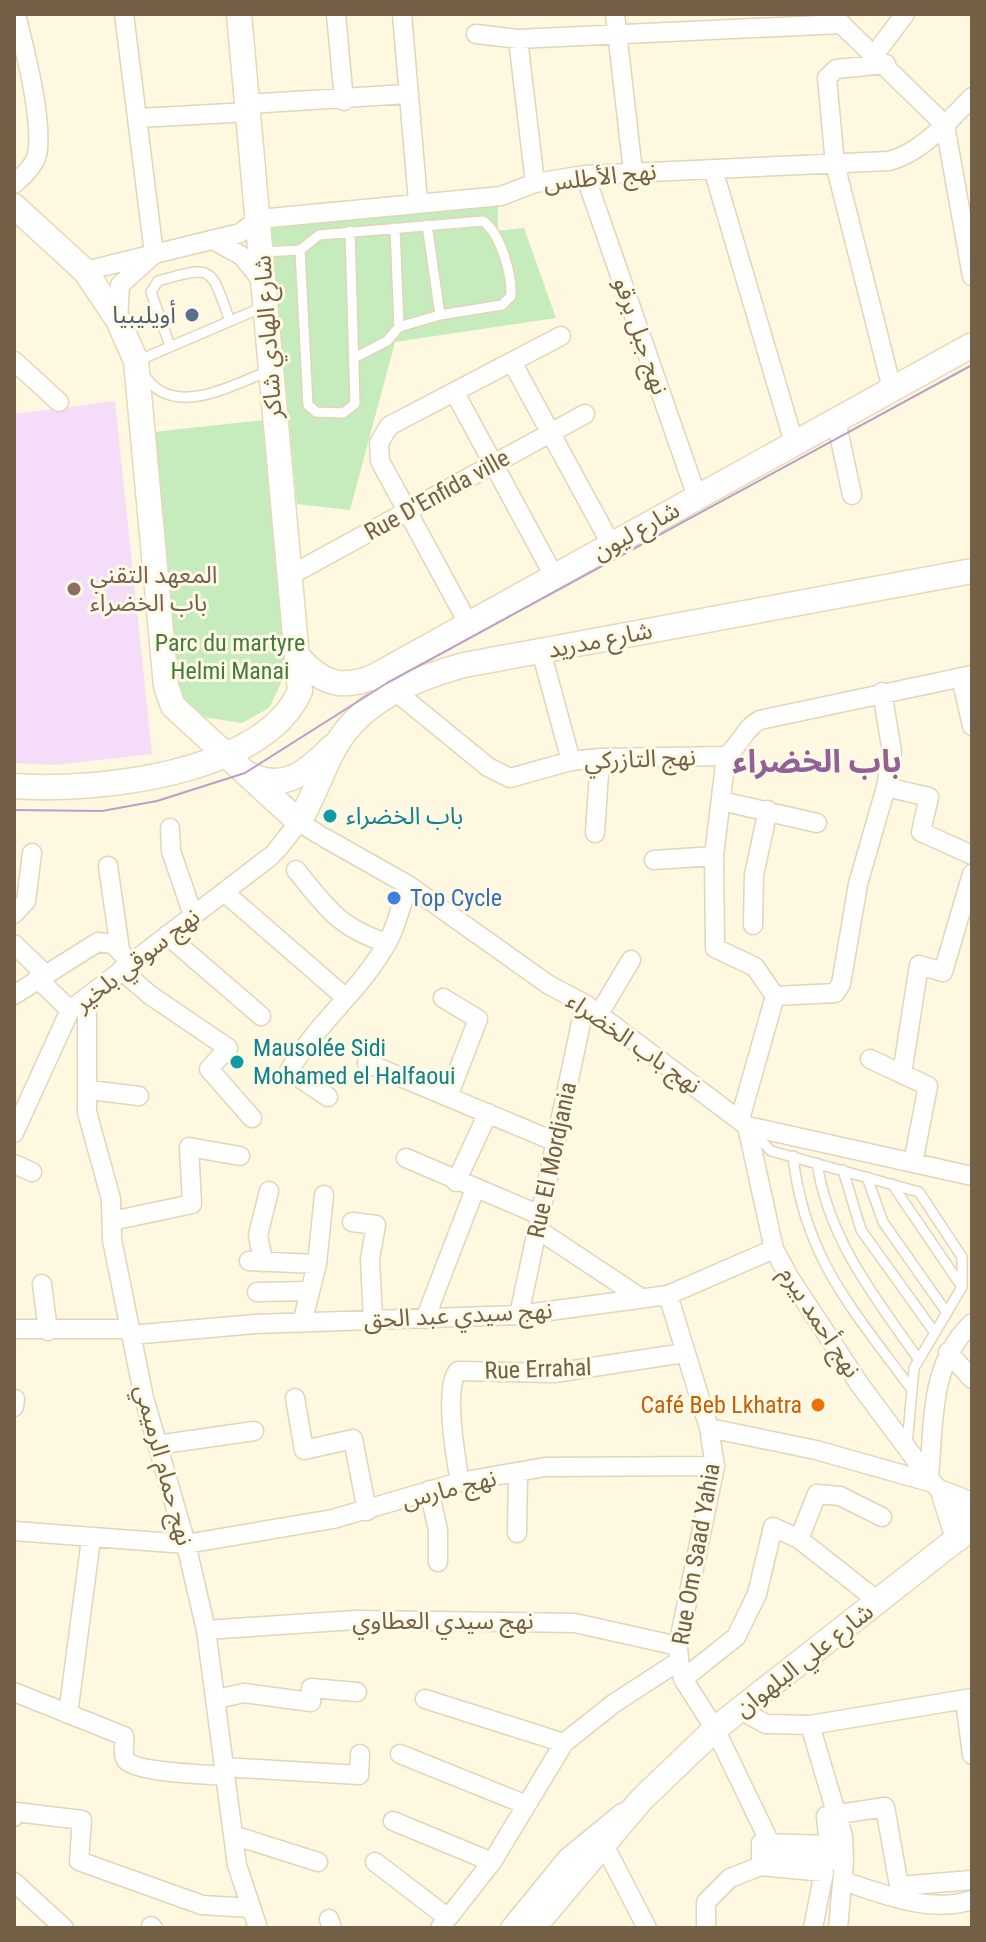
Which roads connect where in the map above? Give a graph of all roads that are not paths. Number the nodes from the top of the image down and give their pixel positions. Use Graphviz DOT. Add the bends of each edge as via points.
graph roads {
  1 [pos="16,14"];
  2 [pos="124,14"];
  3 [pos="239,14"];
  4 [pos="336,14"];
  5 [pos="402,14"];
  6 [pos="615,14"];
  7 [pos="905,14"];
  8 [pos="836,19"];
  9 [pos="476,34"];
  10 [pos="616,35"];
  11 [pos="518,39"];
  12 [pos="880,59"];
  13 [pos="407,94"];
  14 [pos="972,97"];
  15 [pos="344,101"];
  16 [pos="248,108"];
  17 [pos="139,118"];
  18 [pos="945,125"];
  19 [pos="835,164"];
  20 [pos="713,169"];
  21 [pos="633,172"];
  22 [pos="585,175"];
  23 [pos="535,183"];
  24 [pos="14,184"];
  25 [pos="418,202"];
  26 [pos="14,206"];
  27 [pos="259,219"];
  28 [pos="427,225"];
  29 [pos="395,228"];
  30 [pos="350,231"];
  31 [pos="215,241"];
  32 [pos="300,250"];
  33 [pos="261,253"];
  34 [pos="154,254"];
  35 [pos="85,271"];
  36 [pos="972,276"];
  37 [pos="262,281"];
  38 [pos="265,307"];
  39 [pos="440,315"];
  40 [pos="118,320"];
  41 [pos="230,321"];
  42 [pos="399,327"];
  43 [pos="561,336"];
  44 [pos="972,345"];
  45 [pos="170,346"];
  46 [pos="354,358"];
  47 [pos="14,361"];
  48 [pos="136,361"];
  49 [pos="512,362"];
  50 [pos="269,371"];
  51 [pos="892,389"];
  52 [pos="455,393"];
  53 [pos="59,402"];
  54 [pos="585,414"];
  55 [pos="836,420"];
  56 [pos="550,433"];
  57 [pos="794,443"];
  58 [pos="494,464"];
  59 [pos="852,495"];
  60 [pos="697,497"];
  61 [pos="407,511"];
  62 [pos="611,544"];
  63 [pos="972,571"];
  64 [pos="289,576"];
  65 [pos="554,576"];
  66 [pos="468,623"];
  67 [pos="541,651"];
  68 [pos="300,659"];
  69 [pos="967,676"];
  70 [pos="395,691"];
  71 [pos="882,692"];
  72 [pos="972,726"];
  73 [pos="344,733"];
  74 [pos="225,755"];
  75 [pos="726,756"];
  76 [pos="600,758"];
  77 [pos="571,761"];
  78 [pos="245,773"];
  79 [pos="14,786"];
  80 [pos="886,787"];
  81 [pos="721,801"];
  82 [pos="768,810"];
  83 [pos="817,823"];
  84 [pos="170,828"];
  85 [pos="314,831"];
  86 [pos="595,833"];
  87 [pos="32,853"];
  88 [pos="972,855"];
  89 [pos="714,856"];
  90 [pos="654,860"];
  91 [pos="108,866"];
  92 [pos="296,870"];
  93 [pos="972,874"];
  94 [pos="408,885"];
  95 [pos="224,892"];
  96 [pos="14,914"];
  97 [pos="193,915"];
  98 [pos="753,925"];
  99 [pos="167,935"];
  100 [pos="387,943"];
  101 [pos="14,944"];
  102 [pos="631,960"];
  103 [pos="124,961"];
  104 [pos="40,976"];
  105 [pos="14,995"];
  106 [pos="775,996"];
  107 [pos="346,998"];
  108 [pos="443,998"];
  109 [pos="75,1006"];
  110 [pos="592,1009"];
  111 [pos="261,1016"];
  112 [pos="870,1059"];
  113 [pos="367,1063"];
  114 [pos="902,1074"];
  115 [pos="90,1090"];
  116 [pos="139,1096"];
  117 [pos="328,1097"];
  118 [pos="448,1097"];
  119 [pos="488,1113"];
  120 [pos="252,1118"];
  121 [pos="743,1122"];
  122 [pos="14,1133"];
  123 [pos="556,1142"];
  124 [pos="240,1156"];
  125 [pos="793,1156"];
  126 [pos="406,1158"];
  127 [pos="817,1163"];
  128 [pos="913,1163"];
  129 [pos="14,1164"];
  130 [pos="843,1170"];
  131 [pos="32,1172"];
  132 [pos="971,1174"];
  133 [pos="867,1177"];
  134 [pos="456,1182"];
  135 [pos="892,1184"];
  136 [pos="475,1189"];
  137 [pos="269,1191"];
  138 [pos="324,1195"];
  139 [pos="112,1221"];
  140 [pos="352,1222"];
  141 [pos="539,1222"];
  142 [pos="774,1249"];
  143 [pos="317,1264"];
  144 [pos="42,1284"];
  145 [pos="962,1287"];
  146 [pos="310,1291"];
  147 [pos="257,1292"];
  148 [pos="668,1295"];
  149 [pos="641,1298"];
  150 [pos="947,1313"];
  151 [pos="519,1315"];
  152 [pos="425,1319"];
  153 [pos="373,1320"];
  154 [pos="302,1323"];
  155 [pos="972,1323"];
  156 [pos="14,1329"];
  157 [pos="48,1331"];
  158 [pos="131,1332"];
  159 [pos="935,1333"];
  160 [pos="948,1352"];
  161 [pos="684,1353"];
  162 [pos="919,1360"];
  163 [pos="972,1379"];
  164 [pos="912,1390"];
  165 [pos="295,1398"];
  166 [pos="15,1399"];
  167 [pos="14,1407"];
  168 [pos="709,1428"];
  169 [pos="254,1431"];
  170 [pos="157,1445"];
  171 [pos="907,1445"];
  172 [pos="715,1466"];
  173 [pos="518,1472"];
  174 [pos="460,1482"];
  175 [pos="935,1485"];
  176 [pos="429,1490"];
  177 [pos="972,1505"];
  178 [pos="367,1511"];
  179 [pos="882,1517"];
  180 [pos="967,1530"];
  181 [pos="14,1531"];
  182 [pos="517,1533"];
  183 [pos="91,1539"];
  184 [pos="799,1539"];
  185 [pos="186,1544"];
  186 [pos="438,1562"];
  187 [pos="879,1602"];
  188 [pos="206,1630"];
  189 [pos="680,1662"];
  190 [pos="14,1692"];
  191 [pos="357,1692"];
  192 [pos="217,1699"];
  193 [pos="425,1699"];
  194 [pos="968,1699"];
  195 [pos="740,1710"];
  196 [pos="68,1714"];
  197 [pos="810,1725"];
  198 [pos="715,1729"];
  199 [pos="564,1743"];
  200 [pos="360,1754"];
  201 [pos="400,1754"];
  202 [pos="972,1755"];
  203 [pos="224,1772"];
  204 [pos="641,1800"];
  205 [pos="524,1804"];
  206 [pos="837,1815"];
  207 [pos="14,1817"];
  208 [pos="393,1821"];
  209 [pos="233,1835"];
  210 [pos="603,1843"];
  211 [pos="768,1843"];
  212 [pos="318,1862"];
  213 [pos="375,1862"];
  214 [pos="492,1862"];
  215 [pos="761,1866"];
  216 [pos="844,1871"];
  217 [pos="972,1880"];
  218 [pos="14,1882"];
  219 [pos="972,1900"];
  220 [pos="251,1908"];
  221 [pos="444,1923"];
  222 [pos="64,1928"];
  223 [pos="258,1928"];
  224 [pos="510,1928"];
  225 [pos="533,1928"];
  226 [pos="647,1928"];
  227 [pos="706,1928"];
  228 [pos="813,1928"];
  229 [pos="838,1928"];
  1 -- 24 [label="street" via="29,69 38,151 30,170"];
  2 -- 17 [label="street"];
  3 -- 16 [label="street, شارع الهادي شاكر"];
  4 -- 15 [label="street"];
  5 -- 13 [label="street"];
  6 -- 10 [label="street"];
  7 -- 12 [label="street"];
  8 -- 10 [label="street"];
  8 -- 12 [label="street"];
  9 -- 11 [label="street"];
  10 -- 11 [label="street"];
  10 -- 21 [label="street"];
  11 -- 23 [label="street"];
  12 -- 18 [label="street"];
  12 -- 19 [label="street" via="828,74"];
  13 -- 15 [label="street"];
  13 -- 25 [label="street"];
  14 -- 18 [label="street, نهج الأطلس"];
  15 -- 16 [label="street"];
  16 -- 17 [label="street"];
  16 -- 27 [label="street, شارع الهادي شاكر"];
  17 -- 34 [label="street"];
  18 -- 19 [label="street, نهج الأطلس" via="896,159"];
  18 -- 36 [label="street"];
  19 -- 20 [label="street, نهج الأطلس"];
  19 -- 51 [label="street"];
  20 -- 21 [label="street, نهج الأطلس"];
  20 -- 57 [label="street"];
  21 -- 22 [label="street, نهج الأطلس"];
  22 -- 23 [label="street, نهج الأطلس"];
  22 -- 60 [label="street, نهج جبل برقو"];
  23 -- 25 [label="street, نهج الأطلس" via="501,196"];
  25 -- 27 [label="street, نهج الأطلس"];
  26 -- 35 [label="street"];
  27 -- 31 [label="street, نهج الأطلس" via="246,231"];
  27 -- 33 [label="street, شارع الهادي شاكر"];
  28 -- 29 [label="lane"];
  28 -- 39 [label="lane"];
  28 -- 39 [label="lane" via="483,221 491,227 512,285 511,296 502,305"];
  29 -- 30 [label="lane"];
  29 -- 42 [label="lane"];
  30 -- 32 [label="lane" via="319,235"];
  30 -- 46 [label="lane"];
  31 -- 34 [label="street, نهج الأطلس"];
  31 -- 37 [label="street" via="242,256"];
  32 -- 33 [label="lane"];
  32 -- 46 [label="lane" via="308,405 316,412 343,413 355,404"];
  33 -- 37 [label="street, شارع الهادي شاكر"];
  34 -- 35 [label="street, نهج الأطلس"];
  34 -- 40 [label="street" via="120,285"];
  35 -- 40 [label="street"];
  37 -- 38 [label="street, شارع الهادي شاكر"];
  38 -- 41 [label="lane"];
  38 -- 50 [label="street, شارع الهادي شاكر"];
  39 -- 42 [label="lane"];
  40 -- 48 [label="street"];
  41 -- 45 [label="lane"];
  41 -- 45 [label="lane" via="207,272 158,281 151,292"];
  42 -- 46 [label="lane" via="387,341"];
  43 -- 49 [label="street"];
  44 -- 51 [label="street, شارع ليون"];
  45 -- 48 [label="lane"];
  47 -- 53 [label="street"];
  48 -- 50 [label="lane" via="157,389 186,398"];
  48 -- 74 [label="street" via="166,686 180,715"];
  49 -- 52 [label="street"];
  49 -- 56 [label="street"];
  50 -- 64 [label="street, شارع الهادي شاكر"];
  51 -- 55 [label="street, شارع ليون"];
  52 -- 58 [label="street"];
  52 -- 61 [label="street" via="389,426 381,436 380,461"];
  54 -- 56 [label="street, Rue D'Enfida ville"];
  55 -- 57 [label="street, شارع ليون"];
  55 -- 59 [label="street"];
  56 -- 58 [label="street, Rue D'Enfida ville"];
  56 -- 62 [label="street"];
  57 -- 60 [label="street, شارع ليون"];
  58 -- 61 [label="street, Rue D'Enfida ville"];
  58 -- 65 [label="street"];
  60 -- 62 [label="street, شارع ليون"];
  61 -- 64 [label="street, Rue D'Enfida ville"];
  61 -- 66 [label="street"];
  62 -- 65 [label="street, شارع ليون"];
  63 -- 67 [label="street, شارع مدريد"];
  64 -- 68 [label="street, شارع الهادي شاكر"];
  65 -- 66 [label="street, شارع ليون"];
  66 -- 68 [label="street, شارع ليون" via="375,676 347,685 323,679"];
  67 -- 70 [label="street, شارع مدريد" via="438,673"];
  67 -- 77 [label="street"];
  68 -- 74 [label="street, شارع الهادي شاكر" via="295,703 280,720"];
  69 -- 71 [label="street, نهج التازركي"];
  69 -- 72 [label="street"];
  70 -- 73 [label="street, شارع مدريد"];
  70 -- 77 [label="street, نهج التازركي" via="503,776"];
  71 -- 75 [label="street, نهج التازركي" via="756,722"];
  71 -- 80 [label="street" via="892,752"];
  73 -- 78 [label="street" via="296,777 271,783"];
  73 -- 85 [label="street, شارع مدريد"];
  74 -- 78 [label="street"];
  74 -- 79 [label="street, شارع الهادي شاكر" via="126,783"];
  75 -- 76 [label="street, نهج التازركي"];
  75 -- 81 [label="street, نهج التازركي"];
  76 -- 77 [label="street, نهج التازركي"];
  76 -- 86 [label="street"];
  78 -- 85 [label="street"];
  80 -- 88 [label="street" via="929,797 921,832"];
  80 -- 106 [label="street" via="858,884 838,989 830,994"];
  81 -- 82 [label="street"];
  81 -- 89 [label="street, نهج التازركي"];
  82 -- 83 [label="street"];
  82 -- 98 [label="street" via="754,875"];
  84 -- 97 [label="street" via="171,851"];
  85 -- 94 [label="street, نهج باب الخضراء"];
  85 -- 95 [label="street, نهج سوقي بلخير" via="274,853"];
  87 -- 96 [label="street" via="26,901"];
  89 -- 90 [label="street"];
  89 -- 106 [label="street, نهج التازركي" via="715,948 755,967"];
  91 -- 103 [label="street"];
  92 -- 100 [label="street" via="355,933"];
  93 -- 114 [label="street" via="943,972 919,965"];
  94 -- 100 [label="street"];
  94 -- 110 [label="street, نهج باب الخضراء" via="549,985"];
  95 -- 97 [label="street, نهج سوقي بلخير"];
  95 -- 107 [label="street"];
  97 -- 99 [label="street, نهج سوقي بلخير"];
  99 -- 103 [label="street, نهج سوقي بلخير"];
  99 -- 111 [label="street"];
  100 -- 107 [label="street"];
  101 -- 104 [label="street"];
  102 -- 110 [label="street, Rue El Mordjania"];
  103 -- 104 [label="street" via="109,942 98,942"];
  103 -- 109 [label="street, نهج سوقي بلخير"];
  103 -- 120 [label="street" via="150,995 228,1048 209,1069"];
  104 -- 105 [label="street"];
  104 -- 109 [label="street"];
  106 -- 121 [label="street"];
  107 -- 117 [label="street" via="307,1040 289,1071"];
  108 -- 118 [label="street" via="478,1019"];
  109 -- 115 [label="street, نهج حمام الرميمي" via="87,1015"];
  109 -- 122 [label="street, نهج سوقي بلخير"];
  110 -- 121 [label="street, نهج باب الخضراء"];
  110 -- 123 [label="street, Rue El Mordjania"];
  112 -- 114 [label="street"];
  113 -- 118 [label="street"];
  114 -- 128 [label="street" via="929,1088"];
  115 -- 116 [label="street"];
  115 -- 139 [label="street, نهج حمام الرميمي" via="87,1112 104,1165"];
  118 -- 119 [label="street"];
  119 -- 123 [label="street"];
  119 -- 134 [label="street"];
  121 -- 125 [label="lane" via="771,1151"];
  121 -- 128 [label="street, نهج باب الخضراء"];
  121 -- 142 [label="street, نهج أحمد بيرم"];
  123 -- 141 [label="street, Rue El Mordjania"];
  124 -- 139 [label="street" via="189,1147 192,1204"];
  125 -- 127 [label="lane"];
  125 -- 164 [label="lane" via="797,1193 815,1248 837,1289"];
  126 -- 134 [label="street"];
  127 -- 130 [label="lane"];
  127 -- 162 [label="lane" via="837,1236 858,1276"];
  128 -- 132 [label="street, نهج باب الخضراء"];
  129 -- 131 [label="street"];
  130 -- 133 [label="lane"];
  130 -- 159 [label="lane" via="861,1230"];
  133 -- 135 [label="lane"];
  133 -- 150 [label="lane" via="883,1222"];
  134 -- 136 [label="street"];
  135 -- 145 [label="lane"];
  135 -- 145 [label="lane" via="919,1192 962,1257"];
  136 -- 141 [label="street"];
  136 -- 152 [label="street"];
  137 -- 143 [label="street" via="256,1262"];
  138 -- 143 [label="street"];
  139 -- 158 [label="street, نهج حمام الرميمي"];
  140 -- 153 [label="street" via="376,1225 370,1259"];
  141 -- 149 [label="street"];
  141 -- 151 [label="street, Rue El Mordjania"];
  142 -- 148 [label="street, نهج سيدي عبد الحق"];
  142 -- 171 [label="street, نهج أحمد بيرم" via="860,1385"];
  143 -- 146 [label="street"];
  144 -- 157 [label="street"];
  145 -- 150 [label="lane"];
  146 -- 147 [label="street"];
  146 -- 154 [label="street"];
  148 -- 149 [label="street, نهج سيدي عبد الحق"];
  148 -- 161 [label="street, Rue Om Saad Yahia"];
  149 -- 151 [label="street, نهج سيدي عبد الحق"];
  150 -- 159 [label="lane"];
  151 -- 152 [label="street, نهج سيدي عبد الحق"];
  152 -- 153 [label="street, نهج سيدي عبد الحق"];
  153 -- 154 [label="street, نهج سيدي عبد الحق"];
  154 -- 158 [label="street, نهج سيدي عبد الحق"];
  155 -- 160 [label="street"];
  156 -- 157 [label="street, نهج سيدي عبد الحق"];
  157 -- 158 [label="street, نهج سيدي عبد الحق"];
  158 -- 170 [label="street, نهج حمام الرميمي"];
  159 -- 162 [label="lane"];
  160 -- 163 [label="street"];
  160 -- 175 [label="street" via="936,1395"];
  161 -- 168 [label="street, Rue Om Saad Yahia"];
  161 -- 174 [label="street, Rue Errahal" via="554,1373 458,1371 452,1412"];
  162 -- 164 [label="lane"];
  164 -- 171 [label="lane"];
  165 -- 178 [label="street" via="304,1450 353,1439"];
  166 -- 167 [label="street"];
  168 -- 172 [label="street, Rue Om Saad Yahia"];
  168 -- 175 [label="street" via="816,1450"];
  169 -- 170 [label="street"];
  170 -- 185 [label="street, نهج حمام الرميمي"];
  171 -- 175 [label="street, نهج أحمد بيرم"];
  172 -- 173 [label="street, نهج مارس" via="545,1467"];
  172 -- 189 [label="street, Rue Om Saad Yahia"];
  173 -- 174 [label="street, نهج مارس"];
  173 -- 182 [label="street"];
  174 -- 176 [label="street, نهج مارس"];
  175 -- 177 [label="street"];
  175 -- 180 [label="street"];
  176 -- 178 [label="street, نهج مارس"];
  176 -- 186 [label="street"];
  178 -- 185 [label="street, نهج مارس"];
  179 -- 184 [label="street" via="840,1496 817,1494"];
  180 -- 187 [label="street, شارع علي البلهوان"];
  181 -- 183 [label="street, نهج مارس"];
  183 -- 185 [label="street, نهج مارس"];
  183 -- 196 [label="street"];
  184 -- 187 [label="street"];
  184 -- 189 [label="street" via="773,1527 757,1594 736,1637"];
  185 -- 188 [label="street, نهج حمام الرميمي"];
  187 -- 195 [label="street, شارع علي البلهوان"];
  188 -- 189 [label="street, نهج سيدي العطاوي" via="355,1620 575,1623"];
  188 -- 192 [label="street, نهج حمام الرميمي"];
  189 -- 198 [label="street, Rue Om Saad Yahia"];
  189 -- 199 [label="street"];
  190 -- 196 [label="street"];
  191 -- 192 [label="street" via="311,1688 311,1702 244,1693"];
  192 -- 203 [label="street, نهج حمام الرميمي"];
  193 -- 199 [label="street"];
  194 -- 197 [label="street"];
  194 -- 202 [label="street"];
  195 -- 197 [label="street" via="774,1726"];
  195 -- 198 [label="street, شارع علي البلهوان"];
  196 -- 203 [label="street" via="124,1736 128,1762 154,1769"];
  197 -- 206 [label="street"];
  198 -- 204 [label="street, شارع علي البلهوان"];
  198 -- 211 [label="street, Rue Om Saad Yahia"];
  199 -- 205 [label="street"];
  200 -- 203 [label="street" via="359,1775"];
  201 -- 205 [label="street"];
  203 -- 209 [label="street, نهج حمام الرميمي"];
  204 -- 210 [label="street, شارع علي البلهوان"];
  204 -- 224 [label="street, شارع علي البلهوان" via="567,1858"];
  205 -- 214 [label="street"];
  206 -- 211 [label="street" via="826,1816 829,1845"];
  206 -- 216 [label="street"];
  206 -- 217 [label="street" via="885,1807 899,1886"];
  207 -- 220 [label="street" via="16,1812 82,1820 79,1861 202,1905"];
  208 -- 214 [label="street"];
  209 -- 212 [label="street"];
  209 -- 220 [label="street, نهج حمام الرميمي"];
  210 -- 225 [label="street, شارع علي البلهوان"];
  210 -- 226 [label="street"];
  211 -- 215 [label="street" via="761,1843"];
  211 -- 216 [label="street" via="782,1855"];
  213 -- 221 [label="street"];
  214 -- 221 [label="street"];
  215 -- 227 [label="street" via="730,1878 706,1902"];
  215 -- 228 [label="street" via="824,1872"];
  216 -- 219 [label="street" via="914,1902"];
  216 -- 229 [label="street"];
  218 -- 222 [label="street"];
  220 -- 223 [label="street, نهج حمام الرميمي"];
}
